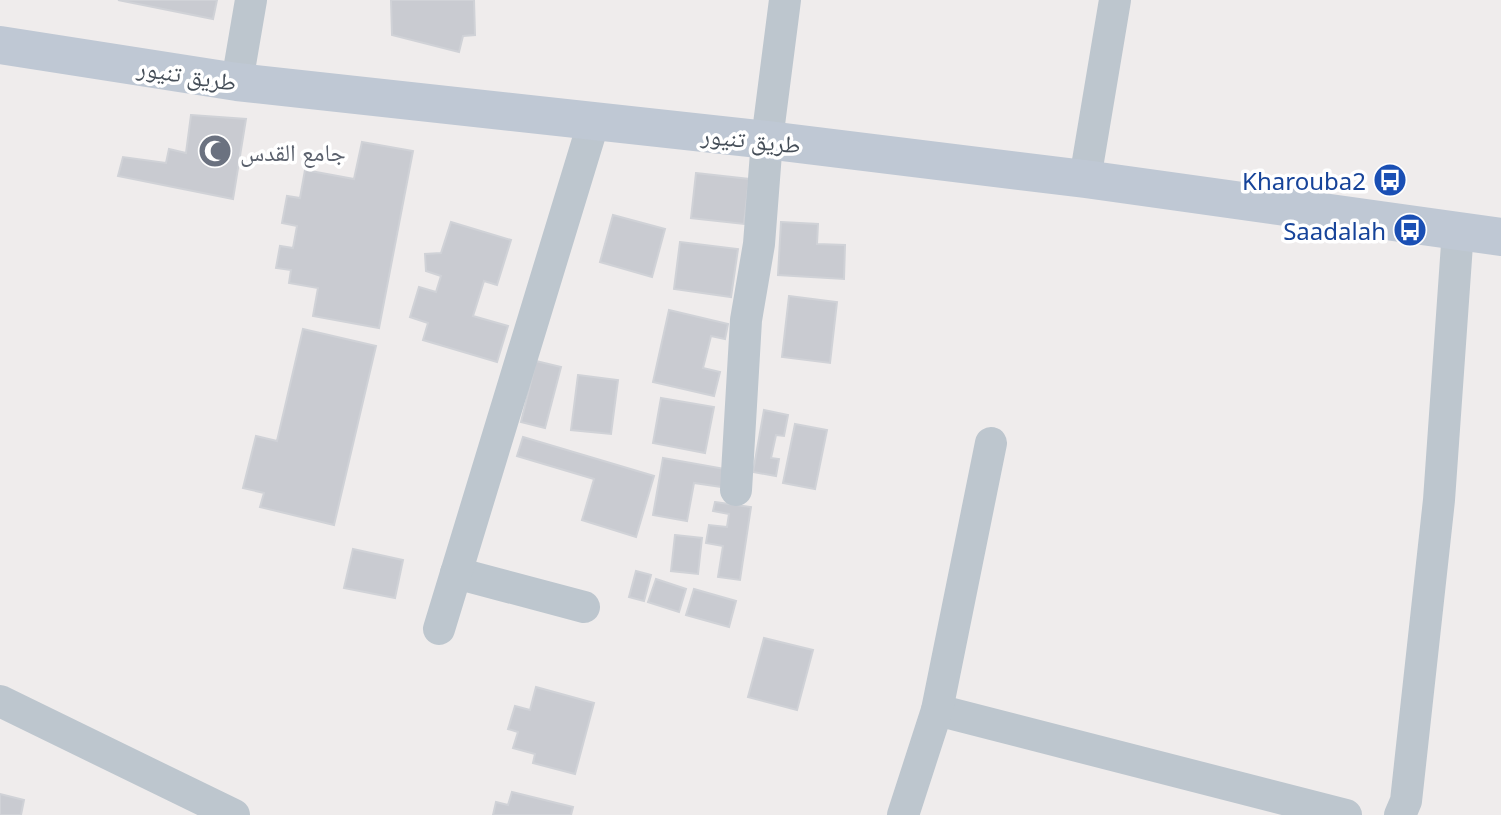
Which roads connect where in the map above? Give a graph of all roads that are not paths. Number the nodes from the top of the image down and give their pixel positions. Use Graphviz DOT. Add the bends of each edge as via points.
graph roads {
  1 [pos="251,0"];
  2 [pos="785,0"];
  3 [pos="1115,0"];
  4 [pos="0,46"];
  5 [pos="237,82"];
  6 [pos="593,124"];
  7 [pos="767,140"];
  8 [pos="1085,179"];
  9 [pos="1458,230"];
  10 [pos="1501,237"];
  11 [pos="992,443"];
  12 [pos="736,490"];
  13 [pos="456,573"];
  14 [pos="584,607"];
  15 [pos="439,629"];
  16 [pos="0,701"];
  17 [pos="937,710"];
  18 [pos="234,815"];
  19 [pos="902,815"];
  20 [pos="1346,815"];
  21 [pos="1400,815"];
  1 -- 5 [label="street"];
  2 -- 7 [label="street"];
  3 -- 8 [label="street"];
  4 -- 5 [label="main road, طريق تنيور"];
  5 -- 6 [label="main road, طريق تنيور"];
  6 -- 7 [label="main road, طريق تنيور"];
  6 -- 13 [label="street"];
  7 -- 8 [label="main road, طريق تنيور"];
  7 -- 12 [label="street" via="759,244 746,320"];
  8 -- 9 [label="main road, طريق تنيور"];
  9 -- 10 [label="main road, طريق تنيور"];
  9 -- 21 [label="street" via="1439,500 1406,801"];
  11 -- 17 [label="street"];
  13 -- 14 [label="street"];
  13 -- 15 [label="street"];
  16 -- 18 [label="street"];
  17 -- 19 [label="street"];
  17 -- 20 [label="street"];
}
